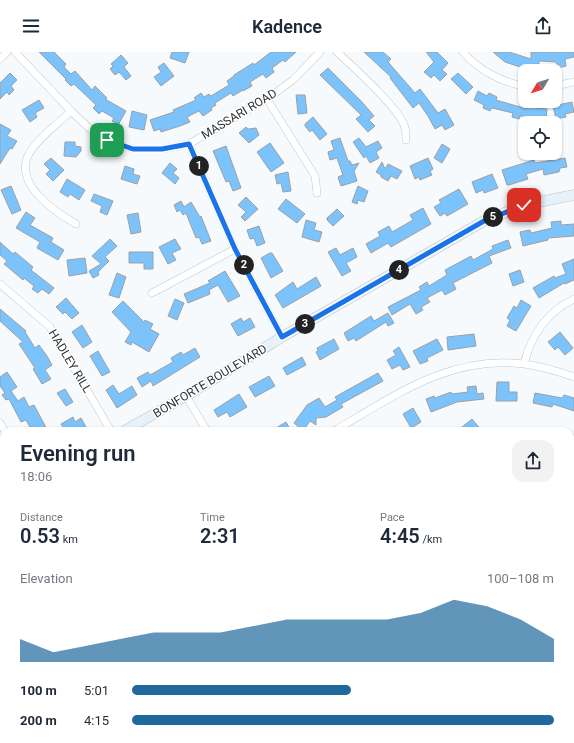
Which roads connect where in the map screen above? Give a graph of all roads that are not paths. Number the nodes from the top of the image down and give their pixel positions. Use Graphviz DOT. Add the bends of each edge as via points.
graph roads {
  1 [pos="7,52"];
  2 [pos="15,52"];
  3 [pos="320,52"];
  4 [pos="337,52"];
  5 [pos="463,52"];
  6 [pos="0,59"];
  7 [pos="574,82"];
  8 [pos="518,84"];
  9 [pos="562,85"];
  10 [pos="267,99"];
  11 [pos="71,111"];
  12 [pos="406,140"];
  13 [pos="189,144"];
  14 [pos="317,193"];
  15 [pos="574,195"];
  16 [pos="76,224"];
  17 [pos="235,249"];
  18 [pos="0,284"];
  19 [pos="152,293"];
  20 [pos="574,299"];
  21 [pos="282,337"];
  22 [pos="524,364"];
  23 [pos="574,376"];
  24 [pos="186,396"];
  25 [pos="109,427"];
  26 [pos="131,427"];
  27 [pos="205,427"];
  28 [pos="341,427"];
  1 -- 6 [label="street"];
  2 -- 11 [label="street, MASSARI ROAD"];
  3 -- 10 [label="street, MASSARI ROAD" via="293,80"];
  4 -- 12 [label="street" via="374,86 402,120 406,128"];
  5 -- 8 [label="street" via="489,73"];
  7 -- 9 [label="street"];
  10 -- 13 [label="street, MASSARI ROAD"];
  10 -- 14 [label="street" via="315,176"];
  11 -- 13 [label="street, MASSARI ROAD" via="90,129 107,140 133,149 162,149"];
  11 -- 16 [label="street" via="37,143 27,157 26,172 34,191 58,214"];
  13 -- 17 [label="street"];
  15 -- 21 [label="main road, BONFORTE BOULEVARD" via="524,205 484,221"];
  17 -- 19 [label="street"];
  17 -- 21 [label="street"];
  18 -- 25 [label="street, HADLEY RILL" via="50,327"];
  20 -- 22 [label="street" via="554,312 540,327 531,341"];
  21 -- 24 [label="main road, BONFORTE BOULEVARD"];
  22 -- 23 [label="street"];
  22 -- 28 [label="street" via="487,363 445,372 421,381"];
  24 -- 26 [label="main road, BONFORTE BOULEVARD"];
  24 -- 27 [label="street"];
}
